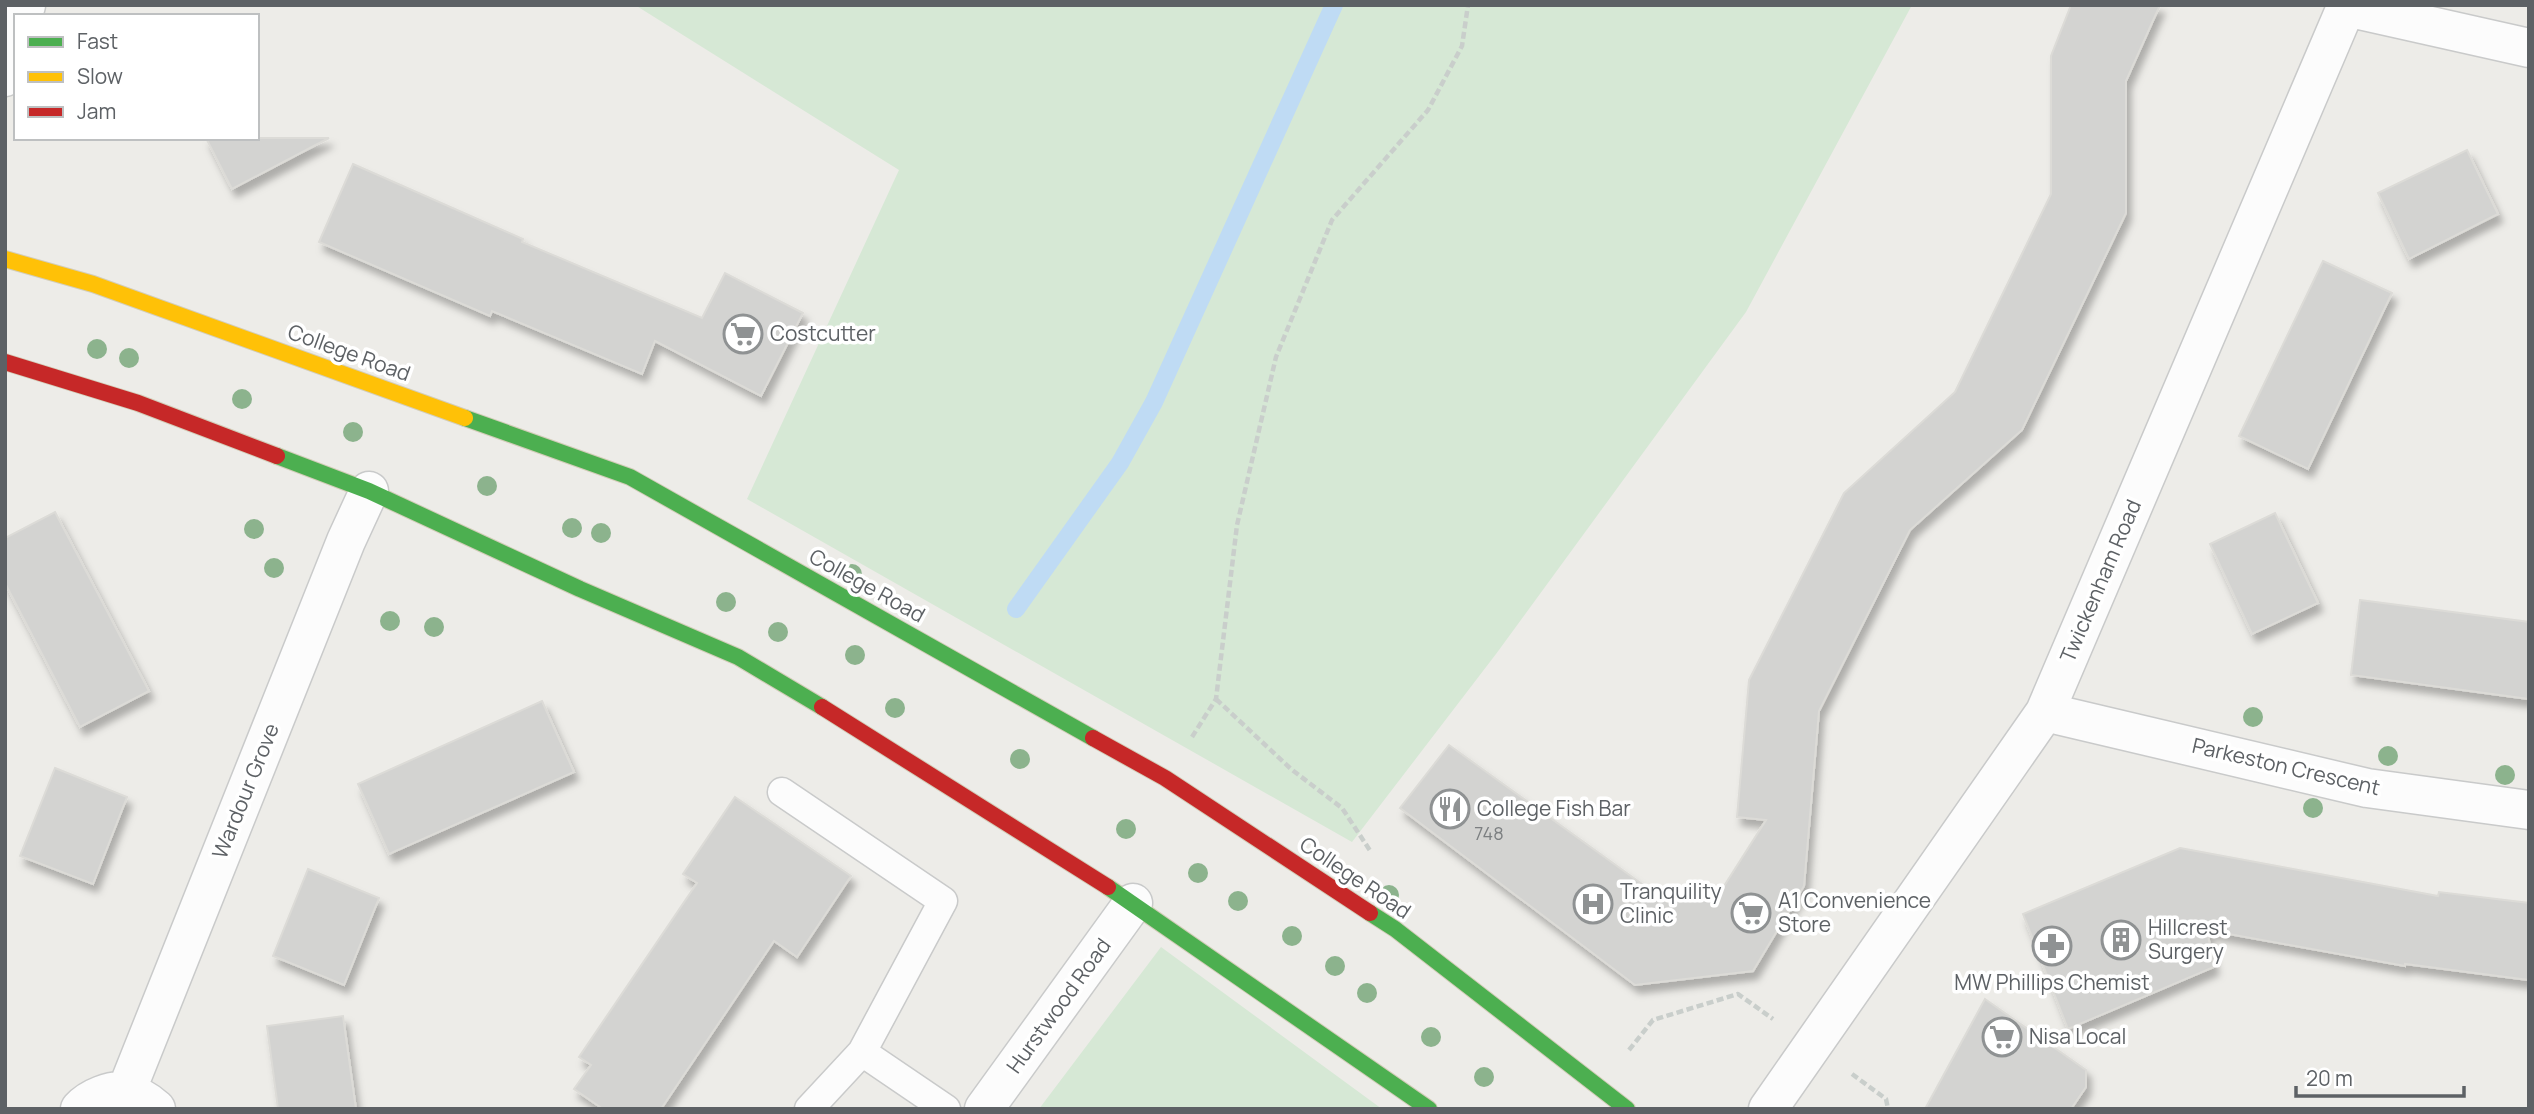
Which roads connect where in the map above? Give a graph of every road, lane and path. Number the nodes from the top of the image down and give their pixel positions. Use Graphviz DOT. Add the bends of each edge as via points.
graph roads {
  1 [pos="1468,5"];
  2 [pos="2346,6"];
  3 [pos="14,48"];
  4 [pos="2529,48"];
  5 [pos="5,77"];
  6 [pos="5,259"];
  7 [pos="5,362"];
  8 [pos="369,491"];
  9 [pos="2045,712"];
  10 [pos="782,792"];
  11 [pos="2529,810"];
  12 [pos="1376,860"];
  13 [pos="1133,903"];
  14 [pos="862,1052"];
  15 [pos="141,1100"];
  16 [pos="80,1109"];
  17 [pos="809,1109"];
  18 [pos="946,1109"];
  19 [pos="984,1109"];
  20 [pos="1429,1109"];
  21 [pos="1627,1109"];
  22 [pos="1768,1109"];
  1 -- 12 [label="path" via="1462,46 1428,110 1332,220 1276,357 1237,525 1216,699 1291,769 1342,808"];
  2 -- 4 [label="street"];
  2 -- 9 [label="street, Twickenham Road"];
  3 -- 5 [label="street"];
  6 -- 21 [label="main road, College Road" via="93,284 631,477 1165,778 1395,929"];
  7 -- 8 [label="main road" via="138,403"];
  8 -- 13 [label="main road" via="738,657"];
  8 -- 15 [label="street, Wardour Grove" via="346,541"];
  9 -- 11 [label="street, Parkeston Crescent" via="2367,788"];
  9 -- 22 [label="street, Twickenham Road"];
  10 -- 14 [label="lane" via="943,901"];
  13 -- 19 [label="street, Hurstwood Road"];
  13 -- 20 [label="main road"];
  14 -- 17 [label="lane"];
  14 -- 18 [label="lane"];
  15 -- 16 [label="street, Wardour Grove" via="106,1094"];
}
